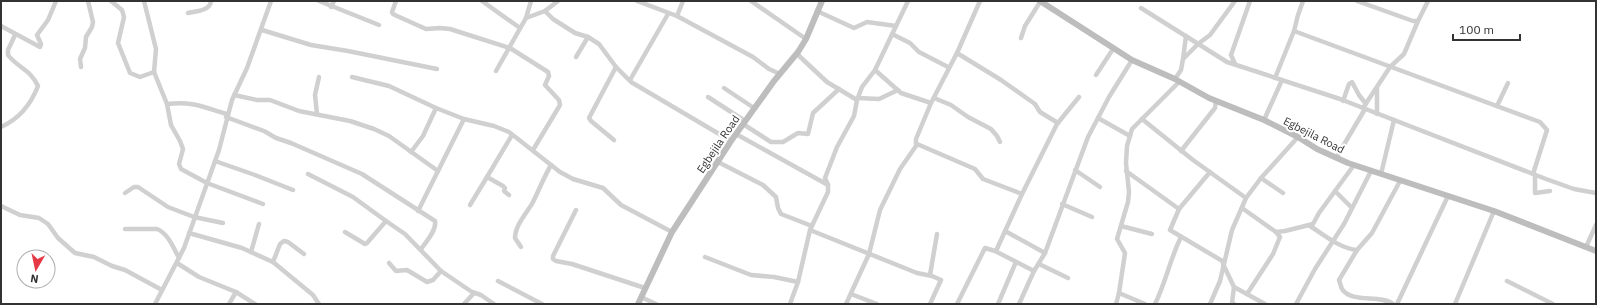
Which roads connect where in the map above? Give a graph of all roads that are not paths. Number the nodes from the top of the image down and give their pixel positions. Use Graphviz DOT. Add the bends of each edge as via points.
graph roads {
  1 [pos="56,1"];
  2 [pos="88,1"];
  3 [pos="111,1"];
  4 [pos="144,1"];
  5 [pos="211,1"];
  6 [pos="271,1"];
  7 [pos="319,1"];
  8 [pos="334,1"];
  9 [pos="396,1"];
  10 [pos="482,1"];
  11 [pos="530,1"];
  12 [pos="558,1"];
  13 [pos="637,1"];
  14 [pos="683,1"];
  15 [pos="751,1"];
  16 [pos="822,1"];
  17 [pos="908,1"];
  18 [pos="980,1"];
  19 [pos="1040,1"];
  20 [pos="1235,1"];
  21 [pos="1250,1"];
  22 [pos="1303,1"];
  23 [pos="1357,1"];
  24 [pos="1428,1"];
  25 [pos="645,3"];
  26 [pos="332,7"];
  27 [pos="1141,8"];
  28 [pos="817,11"];
  29 [pos="545,12"];
  30 [pos="188,13"];
  31 [pos="668,14"];
  32 [pos="677,16"];
  33 [pos="526,18"];
  34 [pos="1418,20"];
  35 [pos="379,25"];
  36 [pos="1,26"];
  37 [pos="896,26"];
  38 [pos="520,28"];
  39 [pos="262,30"];
  40 [pos="1294,31"];
  41 [pos="15,34"];
  42 [pos="892,34"];
  43 [pos="1186,36"];
  44 [pos="588,37"];
  45 [pos="1021,38"];
  46 [pos="806,39"];
  47 [pos="1198,44"];
  48 [pos="510,48"];
  49 [pos="1114,49"];
  50 [pos="957,53"];
  51 [pos="796,54"];
  52 [pos="576,58"];
  53 [pos="1132,60"];
  54 [pos="1183,60"];
  55 [pos="1235,64"];
  56 [pos="1390,66"];
  57 [pos="81,67"];
  58 [pos="948,67"];
  59 [pos="437,68"];
  60 [pos="616,68"];
  61 [pos="875,70"];
  62 [pos="496,71"];
  63 [pos="154,72"];
  64 [pos="780,74"];
  65 [pos="1096,75"];
  66 [pos="319,77"];
  67 [pos="352,78"];
  68 [pos="1275,78"];
  69 [pos="630,80"];
  70 [pos="1282,80"];
  71 [pos="1177,81"];
  72 [pos="1508,84"];
  73 [pos="724,88"];
  74 [pos="839,89"];
  75 [pos="1377,89"];
  76 [pos="898,90"];
  77 [pos="234,96"];
  78 [pos="708,97"];
  79 [pos="1078,97"];
  80 [pos="934,98"];
  81 [pos="858,99"];
  82 [pos="1216,101"];
  83 [pos="1343,101"];
  84 [pos="931,103"];
  85 [pos="167,104"];
  86 [pos="1497,106"];
  87 [pos="1365,107"];
  88 [pos="436,108"];
  89 [pos="754,108"];
  90 [pos="317,114"];
  91 [pos="1377,114"];
  92 [pos="227,116"];
  93 [pos="1098,118"];
  94 [pos="464,119"];
  95 [pos="1142,119"];
  96 [pos="1264,120"];
  97 [pos="1394,120"];
  98 [pos="744,122"];
  99 [pos="1058,123"];
  100 [pos="1,127"];
  101 [pos="736,134"];
  102 [pos="512,135"];
  103 [pos="1130,136"];
  104 [pos="1298,137"];
  105 [pos="614,140"];
  106 [pos="731,141"];
  107 [pos="1000,142"];
  108 [pos="917,144"];
  109 [pos="533,150"];
  110 [pos="1181,151"];
  111 [pos="411,152"];
  112 [pos="1336,158"];
  113 [pos="215,161"];
  114 [pos="718,162"];
  115 [pos="551,165"];
  116 [pos="1354,165"];
  117 [pos="1075,170"];
  118 [pos="438,171"];
  119 [pos="1126,171"];
  120 [pos="1370,171"];
  121 [pos="1210,172"];
  122 [pos="308,174"];
  123 [pos="1381,174"];
  124 [pos="1534,175"];
  125 [pos="487,177"];
  126 [pos="1261,178"];
  127 [pos="1400,181"];
  128 [pos="208,183"];
  129 [pos="828,185"];
  130 [pos="1100,186"];
  131 [pos="293,190"];
  132 [pos="1336,191"];
  133 [pos="1550,191"];
  134 [pos="125,193"];
  135 [pos="1283,193"];
  136 [pos="1596,193"];
  137 [pos="1022,194"];
  138 [pos="509,195"];
  139 [pos="1448,196"];
  140 [pos="1246,198"];
  141 [pos="263,204"];
  142 [pos="1062,204"];
  143 [pos="470,205"];
  144 [pos="1,206"];
  145 [pos="1242,208"];
  146 [pos="1352,208"];
  147 [pos="1179,209"];
  148 [pos="576,210"];
  149 [pos="418,211"];
  150 [pos="1494,211"];
  151 [pos="194,217"];
  152 [pos="1092,217"];
  153 [pos="386,221"];
  154 [pos="223,223"];
  155 [pos="259,224"];
  156 [pos="1596,225"];
  157 [pos="1120,226"];
  158 [pos="1310,226"];
  159 [pos="811,228"];
  160 [pos="125,229"];
  161 [pos="1005,231"];
  162 [pos="345,232"];
  163 [pos="672,232"];
  164 [pos="1276,232"];
  165 [pos="189,234"];
  166 [pos="937,234"];
  167 [pos="1152,234"];
  168 [pos="1181,237"];
  169 [pos="1334,241"];
  170 [pos="522,247"];
  171 [pos="1586,247"];
  172 [pos="421,249"];
  173 [pos="1357,250"];
  174 [pos="996,251"];
  175 [pos="1596,251"];
  176 [pos="251,252"];
  177 [pos="1045,253"];
  178 [pos="304,254"];
  179 [pos="869,254"];
  180 [pos="705,257"];
  181 [pos="179,258"];
  182 [pos="273,262"];
  183 [pos="1016,262"];
  184 [pos="177,263"];
  185 [pos="389,263"];
  186 [pos="1224,263"];
  187 [pos="1039,264"];
  188 [pos="441,271"];
  189 [pos="1034,271"];
  190 [pos="930,275"];
  191 [pos="1068,278"];
  192 [pos="498,281"];
  193 [pos="798,282"];
  194 [pos="1507,282"];
  195 [pos="1234,287"];
  196 [pos="645,288"];
  197 [pos="162,290"];
  198 [pos="236,292"];
  199 [pos="474,293"];
  200 [pos="1119,293"];
  201 [pos="851,294"];
  202 [pos="1247,294"];
  203 [pos="641,297"];
  204 [pos="155,304"];
  205 [pos="229,304"];
  206 [pos="255,304"];
  207 [pos="319,304"];
  208 [pos="464,304"];
  209 [pos="494,304"];
  210 [pos="542,304"];
  211 [pos="638,304"];
  212 [pos="656,304"];
  213 [pos="790,304"];
  214 [pos="846,304"];
  215 [pos="877,304"];
  216 [pos="930,304"];
  217 [pos="957,304"];
  218 [pos="998,304"];
  219 [pos="1019,304"];
  220 [pos="1116,304"];
  221 [pos="1145,304"];
  222 [pos="1156,304"];
  223 [pos="1210,304"];
  224 [pos="1234,304"];
  225 [pos="1265,304"];
  226 [pos="1296,304"];
  227 [pos="1393,304"];
  228 [pos="1397,304"];
  229 [pos="1456,304"];
  230 [pos="1553,304"];
  1 -- 41 [label="street" via="48,20 37,35 40,46"];
  2 -- 57 [label="street" via="93,22 80,59"];
  3 -- 63 [label="street" via="122,10 124,17 118,43 130,73 140,76"];
  4 -- 63 [label="street" via="156,48"];
  5 -- 30 [label="street" via="208,9"];
  6 -- 39 [label="street"];
  7 -- 26 [label="street"];
  8 -- 26 [label="street"];
  9 -- 48 [label="street" via="393,14 426,29 450,29"];
  10 -- 38 [label="street"];
  11 -- 33 [label="street"];
  12 -- 29 [label="street"];
  13 -- 25 [label="street"];
  14 -- 32 [label="street"];
  15 -- 46 [label="street"];
  16 -- 28 [label="street, Egbejila Road"];
  17 -- 37 [label="street"];
  18 -- 50 [label="street"];
  19 -- 45 [label="street"];
  19 -- 49 [label="street, Egbejila Road"];
  20 -- 47 [label="street" via="1210,35"];
  21 -- 55 [label="street" via="1231,55"];
  22 -- 40 [label="street"];
  23 -- 34 [label="street" via="1413,21"];
  24 -- 34 [label="street"];
  25 -- 31 [label="street"];
  26 -- 35 [label="street"];
  27 -- 43 [label="street"];
  28 -- 37 [label="street" via="854,28 867,22"];
  28 -- 46 [label="street, Egbejila Road"];
  29 -- 33 [label="street"];
  29 -- 44 [label="street" via="575,33"];
  31 -- 32 [label="street"];
  31 -- 69 [label="street"];
  32 -- 64 [label="street"];
  33 -- 38 [label="street"];
  34 -- 56 [label="street" via="1404,54"];
  36 -- 41 [label="street"];
  37 -- 42 [label="street"];
  38 -- 48 [label="street"];
  39 -- 59 [label="street" via="311,45"];
  39 -- 77 [label="street"];
  40 -- 56 [label="street"];
  40 -- 68 [label="street"];
  41 -- 100 [label="street" via="8,55 29,72 38,86 29,105"];
  42 -- 58 [label="street"];
  42 -- 61 [label="street"];
  43 -- 47 [label="street"];
  43 -- 54 [label="street"];
  44 -- 52 [label="street"];
  44 -- 60 [label="street" via="599,44"];
  46 -- 51 [label="street, Egbejila Road"];
  47 -- 54 [label="street"];
  47 -- 55 [label="street" via="1227,62"];
  48 -- 62 [label="street"];
  48 -- 109 [label="street" via="548,72 545,85 560,102"];
  49 -- 53 [label="street, Egbejila Road"];
  49 -- 65 [label="street"];
  50 -- 58 [label="street"];
  50 -- 99 [label="street" via="1001,80 1035,104 1040,112"];
  51 -- 64 [label="street, Egbejila Road"];
  51 -- 74 [label="street" via="826,82"];
  53 -- 71 [label="street, Egbejila Road"];
  53 -- 93 [label="street"];
  54 -- 71 [label="street"];
  55 -- 68 [label="street"];
  56 -- 75 [label="street"];
  56 -- 86 [label="street"];
  58 -- 80 [label="street"];
  60 -- 69 [label="street"];
  60 -- 105 [label="street" via="589,118"];
  61 -- 76 [label="street"];
  61 -- 81 [label="street" via="862,87"];
  63 -- 85 [label="street"];
  64 -- 89 [label="street, Egbejila Road"];
  66 -- 90 [label="street" via="315,95"];
  67 -- 88 [label="street" via="389,86"];
  68 -- 70 [label="street"];
  69 -- 106 [label="street"];
  70 -- 83 [label="street"];
  70 -- 96 [label="street"];
  71 -- 82 [label="street, Egbejila Road"];
  71 -- 95 [label="street"];
  72 -- 86 [label="street"];
  73 -- 89 [label="street"];
  74 -- 81 [label="street"];
  74 -- 98 [label="street" via="813,114 808,134 798,133 783,142 772,142"];
  75 -- 87 [label="street"];
  75 -- 91 [label="street"];
  76 -- 81 [label="street" via="879,99"];
  76 -- 84 [label="street"];
  77 -- 90 [label="street" via="270,100 299,111"];
  77 -- 92 [label="street"];
  78 -- 98 [label="street"];
  79 -- 99 [label="street"];
  80 -- 84 [label="street"];
  80 -- 107 [label="street" via="991,128"];
  81 -- 129 [label="street" via="854,116 837,147 826,178"];
  82 -- 96 [label="street, Egbejila Road"];
  82 -- 110 [label="street" via="1215,108"];
  83 -- 87 [label="street"];
  83 -- 87 [label="street" via="1352,82"];
  84 -- 108 [label="street" via="916,138"];
  85 -- 92 [label="street" via="187,102 209,107"];
  85 -- 128 [label="street" via="171,125 183,149 179,164 181,169"];
  86 -- 124 [label="street" via="1540,122 1547,130"];
  87 -- 91 [label="street"];
  87 -- 112 [label="street"];
  88 -- 94 [label="street"];
  88 -- 111 [label="street" via="423,136"];
  89 -- 98 [label="street, Egbejila Road"];
  90 -- 111 [label="street" via="374,129"];
  91 -- 97 [label="street"];
  92 -- 113 [label="street"];
  92 -- 149 [label="street" via="362,174"];
  93 -- 103 [label="street"];
  93 -- 117 [label="street"];
  94 -- 102 [label="street" via="500,128"];
  94 -- 118 [label="street"];
  95 -- 103 [label="street" via="1132,129"];
  95 -- 110 [label="street"];
  96 -- 104 [label="street, Egbejila Road"];
  97 -- 123 [label="street"];
  97 -- 124 [label="street"];
  98 -- 101 [label="street, Egbejila Road"];
  99 -- 137 [label="street"];
  101 -- 106 [label="street, Egbejila Road"];
  101 -- 129 [label="street"];
  102 -- 109 [label="street"];
  102 -- 125 [label="street"];
  103 -- 119 [label="street"];
  104 -- 112 [label="street, Egbejila Road"];
  104 -- 126 [label="street"];
  106 -- 114 [label="street, Egbejila Road"];
  108 -- 137 [label="street" via="976,169 983,179"];
  108 -- 179 [label="street" via="900,169 880,210"];
  109 -- 115 [label="street"];
  110 -- 121 [label="street"];
  111 -- 118 [label="street"];
  112 -- 116 [label="street, Egbejila Road"];
  113 -- 128 [label="street"];
  113 -- 131 [label="street"];
  114 -- 159 [label="street" via="763,185 776,197 781,214"];
  114 -- 163 [label="street, Egbejila Road"];
  115 -- 163 [label="street" via="573,179 603,188 621,205"];
  115 -- 170 [label="street" via="516,230 515,238"];
  116 -- 120 [label="street, Egbejila Road"];
  116 -- 132 [label="street"];
  117 -- 130 [label="street"];
  117 -- 142 [label="street"];
  118 -- 149 [label="street"];
  119 -- 147 [label="street"];
  119 -- 157 [label="street" via="1128,202"];
  120 -- 123 [label="street, Egbejila Road"];
  120 -- 146 [label="street"];
  121 -- 140 [label="street"];
  121 -- 147 [label="street"];
  122 -- 153 [label="street" via="353,197"];
  123 -- 127 [label="street, Egbejila Road"];
  124 -- 133 [label="street" via="1535,193"];
  124 -- 136 [label="street" via="1574,189"];
  125 -- 138 [label="street" via="503,186"];
  125 -- 143 [label="street"];
  126 -- 135 [label="street"];
  126 -- 140 [label="street"];
  127 -- 139 [label="street, Egbejila Road"];
  127 -- 173 [label="street" via="1372,233"];
  128 -- 141 [label="street"];
  128 -- 151 [label="street"];
  129 -- 159 [label="street" via="828,192"];
  132 -- 146 [label="street"];
  132 -- 158 [label="street"];
  134 -- 151 [label="street" via="138,186 168,207"];
  137 -- 161 [label="street"];
  139 -- 150 [label="street, Egbejila Road"];
  139 -- 228 [label="street"];
  140 -- 145 [label="street"];
  142 -- 152 [label="street"];
  142 -- 177 [label="street"];
  144 -- 197 [label="street" via="20,215 39,218 75,253 94,257 125,270"];
  145 -- 164 [label="street"];
  145 -- 186 [label="street" via="1232,230"];
  146 -- 169 [label="street"];
  147 -- 168 [label="street" via="1170,230"];
  148 -- 196 [label="street" via="553,259"];
  149 -- 172 [label="street" via="436,224"];
  150 -- 171 [label="street, Egbejila Road"];
  150 -- 229 [label="street"];
  151 -- 154 [label="street"];
  151 -- 165 [label="street"];
  153 -- 162 [label="street" via="365,244"];
  153 -- 172 [label="street"];
  155 -- 176 [label="street"];
  156 -- 171 [label="street"];
  157 -- 167 [label="street"];
  157 -- 200 [label="street" via="1117,239 1124,253"];
  158 -- 164 [label="street"];
  158 -- 169 [label="street"];
  159 -- 179 [label="street"];
  159 -- 193 [label="street"];
  160 -- 181 [label="street" via="161,230"];
  161 -- 174 [label="street"];
  161 -- 177 [label="street"];
  163 -- 196 [label="street, Egbejila Road"];
  164 -- 202 [label="street" via="1280,237 1273,254"];
  165 -- 176 [label="street" via="235,245"];
  165 -- 181 [label="street"];
  166 -- 190 [label="street"];
  168 -- 186 [label="street"];
  168 -- 222 [label="street"];
  169 -- 173 [label="street" via="1351,250"];
  169 -- 226 [label="street"];
  171 -- 175 [label="street, Egbejila Road"];
  172 -- 188 [label="street"];
  173 -- 227 [label="street" via="1339,280 1342,289 1348,295 1384,300"];
  174 -- 183 [label="street"];
  174 -- 217 [label="street" via="985,248"];
  176 -- 182 [label="street"];
  177 -- 187 [label="street"];
  178 -- 182 [label="street" via="284,241 280,244"];
  179 -- 190 [label="street" via="917,273"];
  179 -- 201 [label="street"];
  180 -- 193 [label="street" via="751,275"];
  181 -- 184 [label="street"];
  182 -- 207 [label="street" via="313,295"];
  183 -- 189 [label="street"];
  183 -- 218 [label="street"];
  184 -- 197 [label="street"];
  184 -- 198 [label="street" via="200,277"];
  185 -- 188 [label="street" via="396,271 407,270 426,282 433,280"];
  186 -- 195 [label="street"];
  186 -- 223 [label="street" via="1220,281"];
  187 -- 189 [label="street"];
  187 -- 191 [label="street"];
  188 -- 199 [label="street"];
  189 -- 219 [label="street"];
  190 -- 216 [label="street" via="941,280"];
  192 -- 210 [label="street"];
  193 -- 213 [label="street"];
  194 -- 230 [label="street"];
  195 -- 202 [label="street"];
  195 -- 224 [label="street"];
  196 -- 203 [label="street, Egbejila Road"];
  197 -- 204 [label="street"];
  198 -- 205 [label="street"];
  198 -- 206 [label="street"];
  199 -- 208 [label="street"];
  199 -- 209 [label="street"];
  200 -- 220 [label="street"];
  200 -- 221 [label="street"];
  201 -- 214 [label="street"];
  201 -- 215 [label="street"];
  202 -- 225 [label="street"];
  203 -- 211 [label="street, Egbejila Road"];
  203 -- 212 [label="street"];
}
